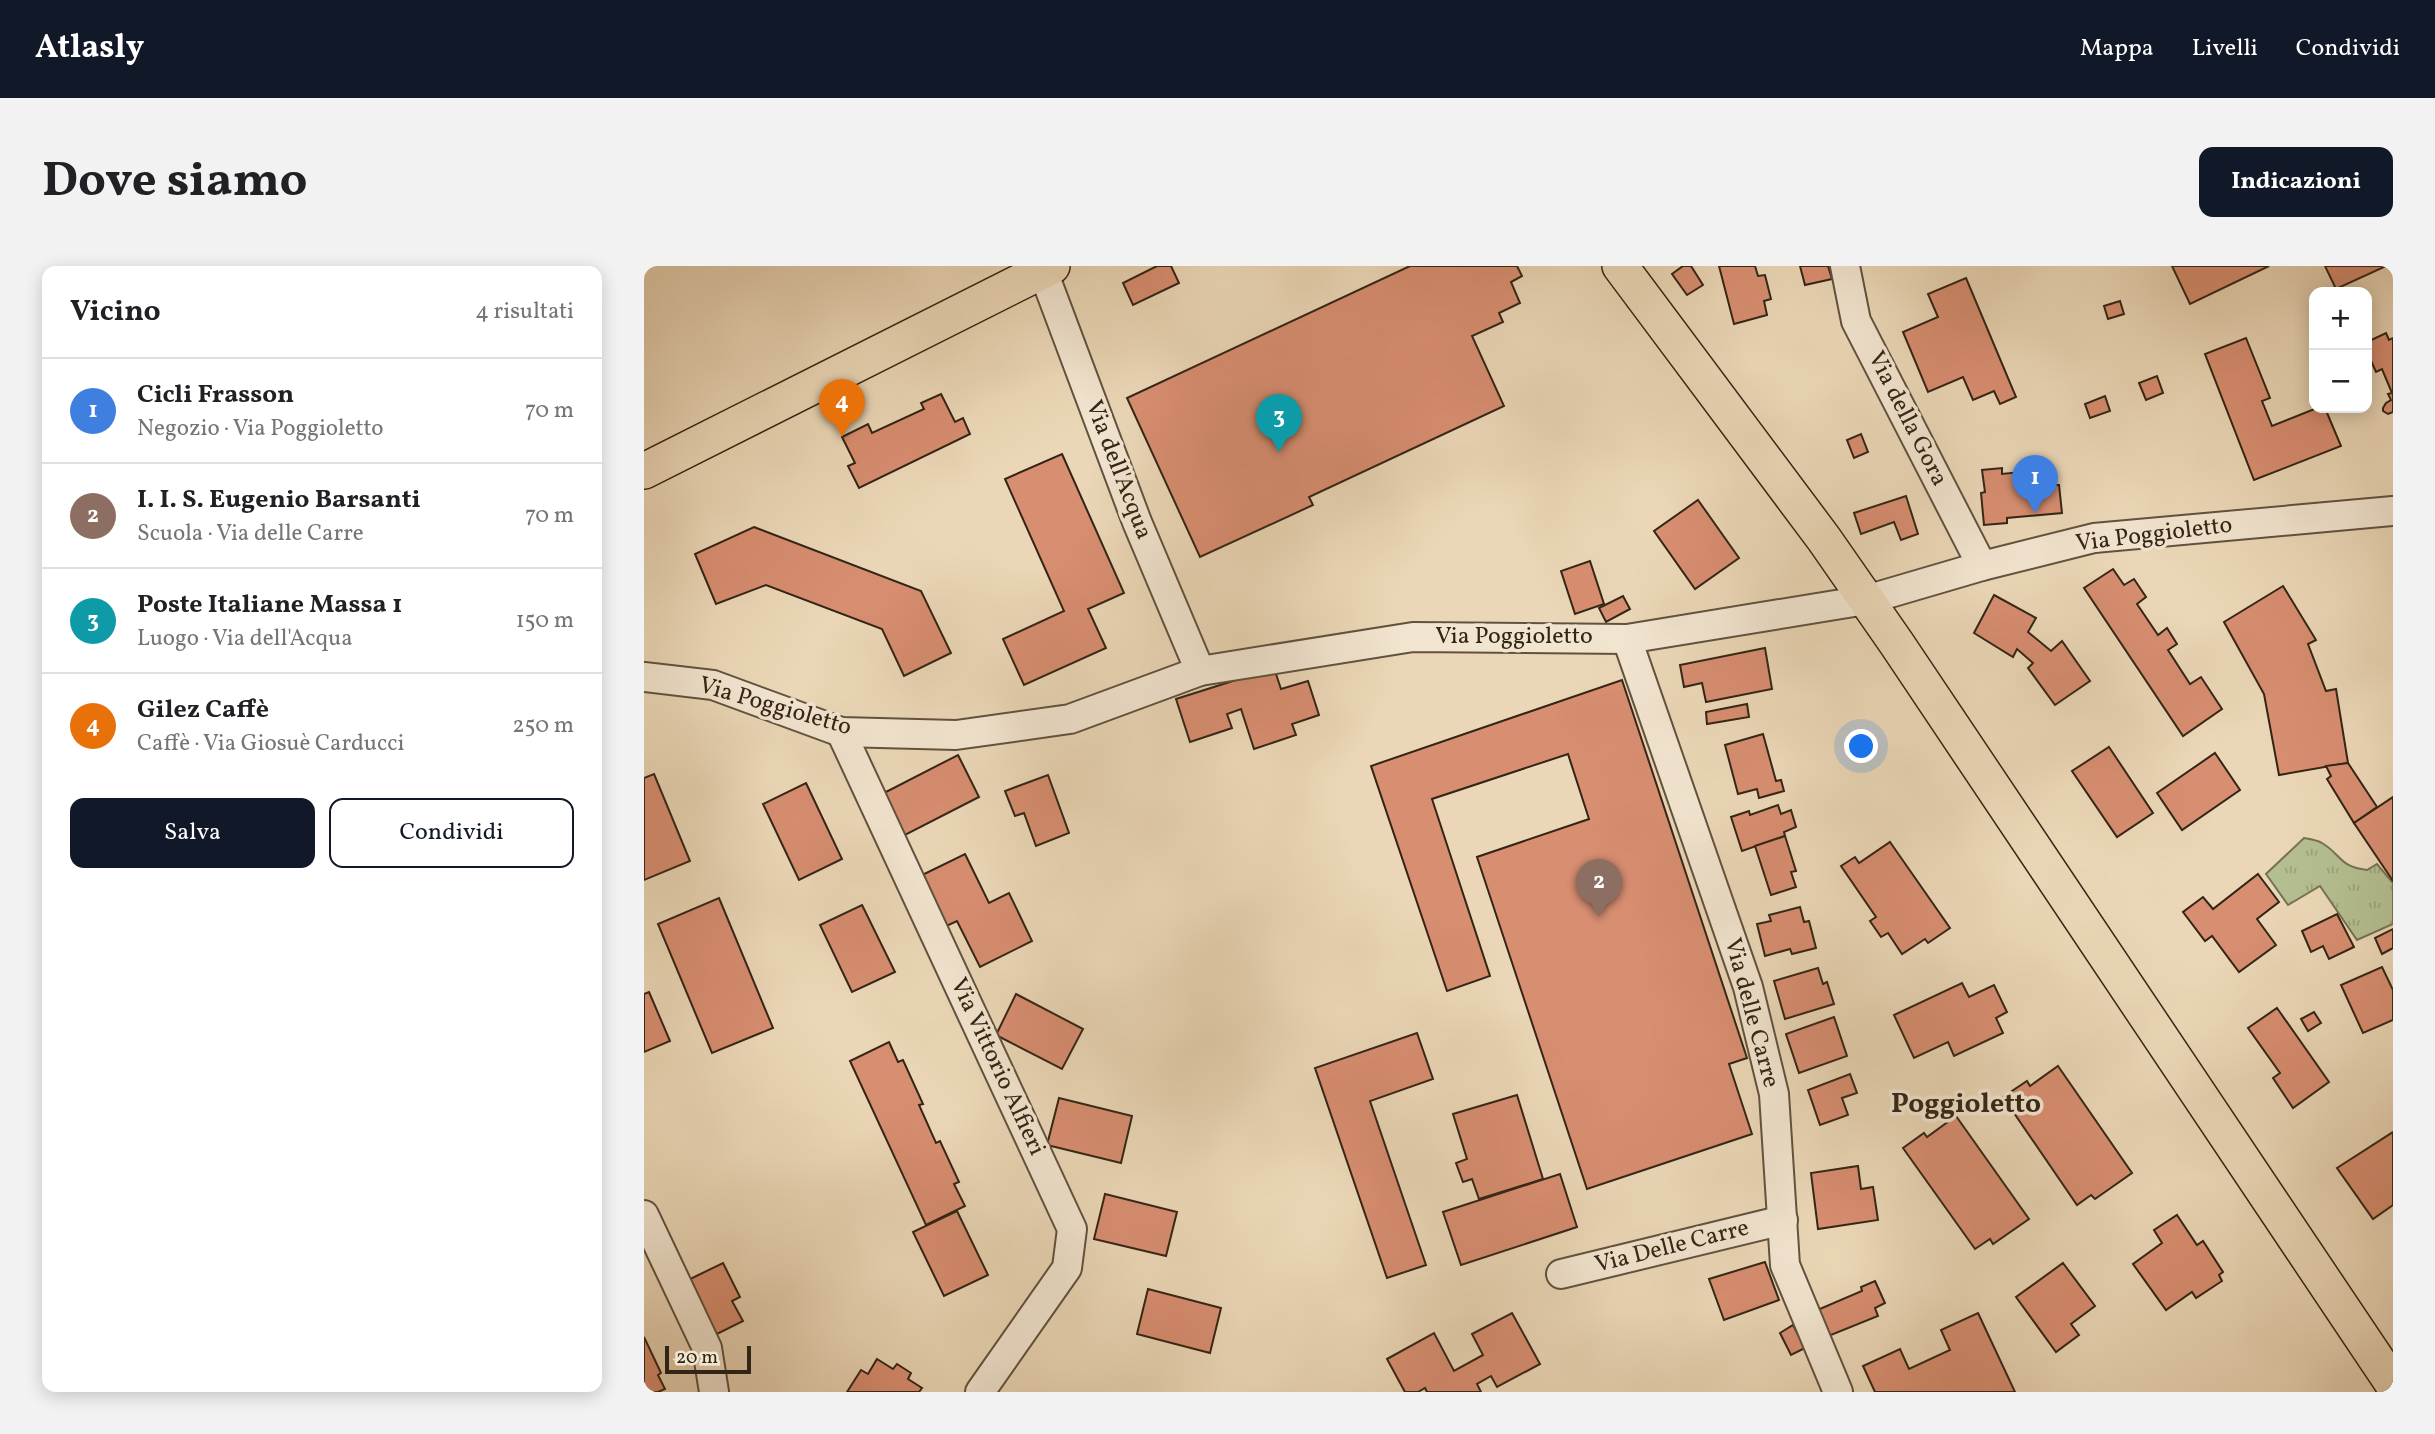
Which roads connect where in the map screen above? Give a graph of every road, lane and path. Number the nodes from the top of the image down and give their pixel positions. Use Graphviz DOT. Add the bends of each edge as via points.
graph roads {
  1 [pos="1620,266"];
  2 [pos="1844,266"];
  3 [pos="1045,267"];
  4 [pos="644,471"];
  5 [pos="2393,511"];
  6 [pos="1982,566"];
  7 [pos="1866,600"];
  8 [pos="1628,639"];
  9 [pos="1200,671"];
  10 [pos="644,677"];
  11 [pos="841,732"];
  12 [pos="644,1215"];
  13 [pos="1783,1220"];
  14 [pos="1561,1274"];
  15 [pos="2393,1384"];
  16 [pos="714,1392"];
  17 [pos="980,1392"];
  18 [pos="1838,1392"];
  1 -- 7 [label="main road"];
  2 -- 6 [label="street, Via della Gora" via="1856,321"];
  3 -- 4 [label="main road" via="996,296"];
  3 -- 9 [label="street, Via dell'Acqua" via="1137,522"];
  5 -- 6 [label="street, Via Poggioletto" via="2094,538"];
  6 -- 7 [label="street, Via Poggioletto"];
  7 -- 8 [label="street, Via Poggioletto"];
  7 -- 15 [label="main road"];
  8 -- 9 [label="street, Via Poggioletto" via="1413,637"];
  8 -- 13 [label="street, Via delle Carre" via="1748,987 1774,1094"];
  9 -- 11 [label="street, Via Poggioletto" via="1070,719 956,735"];
  10 -- 11 [label="street, Via Poggioletto" via="713,685"];
  11 -- 17 [label="street, Via Vittorio Alfieri" via="1072,1228 1067,1268"];
  12 -- 16 [label="street" via="707,1348"];
  13 -- 14 [label="street, Via Delle Carre"];
  13 -- 18 [label="street, Via delle Carre" via="1785,1265"];
}
